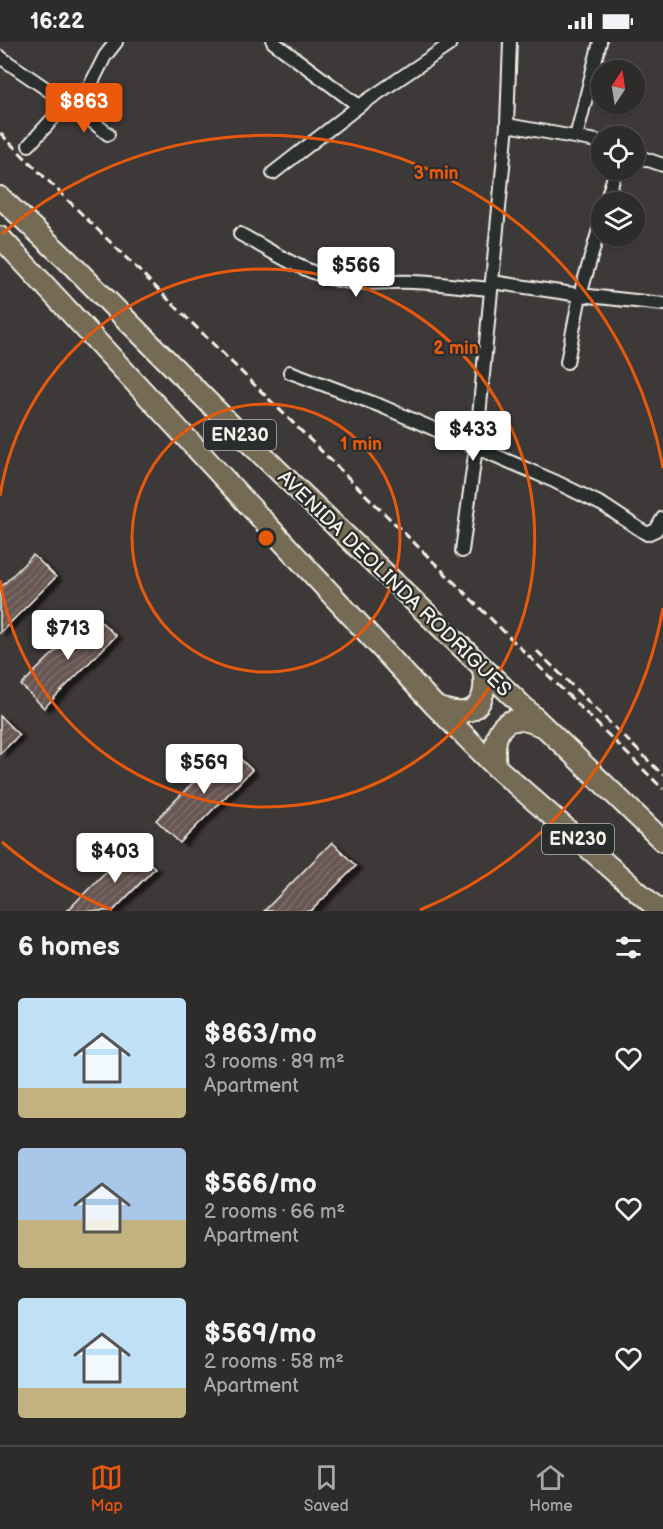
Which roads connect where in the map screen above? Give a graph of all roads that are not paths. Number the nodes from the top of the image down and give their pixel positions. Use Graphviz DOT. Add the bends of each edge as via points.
graph roads {
  1 [pos="116,42"];
  2 [pos="273,42"];
  3 [pos="450,42"];
  4 [pos="510,42"];
  5 [pos="600,42"];
  6 [pos="0,57"];
  7 [pos="72,106"];
  8 [pos="359,106"];
  9 [pos="507,125"];
  10 [pos="108,134"];
  11 [pos="576,137"];
  12 [pos="591,140"];
  13 [pos="29,145"];
  14 [pos="645,159"];
  15 [pos="663,165"];
  16 [pos="273,173"];
  17 [pos="0,198"];
  18 [pos="240,234"];
  19 [pos="0,237"];
  20 [pos="594,246"];
  21 [pos="491,286"];
  22 [pos="580,295"];
  23 [pos="663,304"];
  24 [pos="567,362"];
  25 [pos="290,372"];
  26 [pos="476,447"];
  27 [pos="663,518"];
  28 [pos="462,551"];
  29 [pos="483,669"];
  30 [pos="435,706"];
  31 [pos="548,729"];
  32 [pos="496,767"];
  33 [pos="663,841"];
  34 [pos="660,911"];
  1 -- 7 [label="street"];
  2 -- 8 [label="street"];
  3 -- 8 [label="street"];
  4 -- 9 [label="street"];
  5 -- 11 [label="street"];
  6 -- 7 [label="street"];
  7 -- 10 [label="street"];
  7 -- 13 [label="street"];
  8 -- 16 [label="street"];
  9 -- 11 [label="street"];
  9 -- 21 [label="street"];
  11 -- 12 [label="street"];
  14 -- 15 [label="street"];
  17 -- 29 [label="highway, AVENIDA DEOLINDA RODRIGUES / EN230"];
  18 -- 21 [label="street" via="293,263 343,281"];
  19 -- 30 [label="highway, EN230"];
  20 -- 22 [label="street"];
  21 -- 22 [label="street"];
  21 -- 26 [label="street"];
  22 -- 23 [label="street"];
  22 -- 24 [label="street"];
  25 -- 26 [label="street"];
  26 -- 27 [label="street" via="603,505 647,534 656,530"];
  26 -- 28 [label="street"];
  29 -- 30 [label="highway" via="485,691 475,707 458,714"];
  29 -- 31 [label="highway, AVENIDA DEOLINDA RODRIGUES / EN230"];
  30 -- 32 [label="highway, EN230"];
  31 -- 32 [label="highway" via="521,720 503,726 494,743"];
  31 -- 33 [label="highway, AVENIDA DEOLINDA RODRIGUES / EN230"];
  32 -- 34 [label="highway, EN230"];
}
